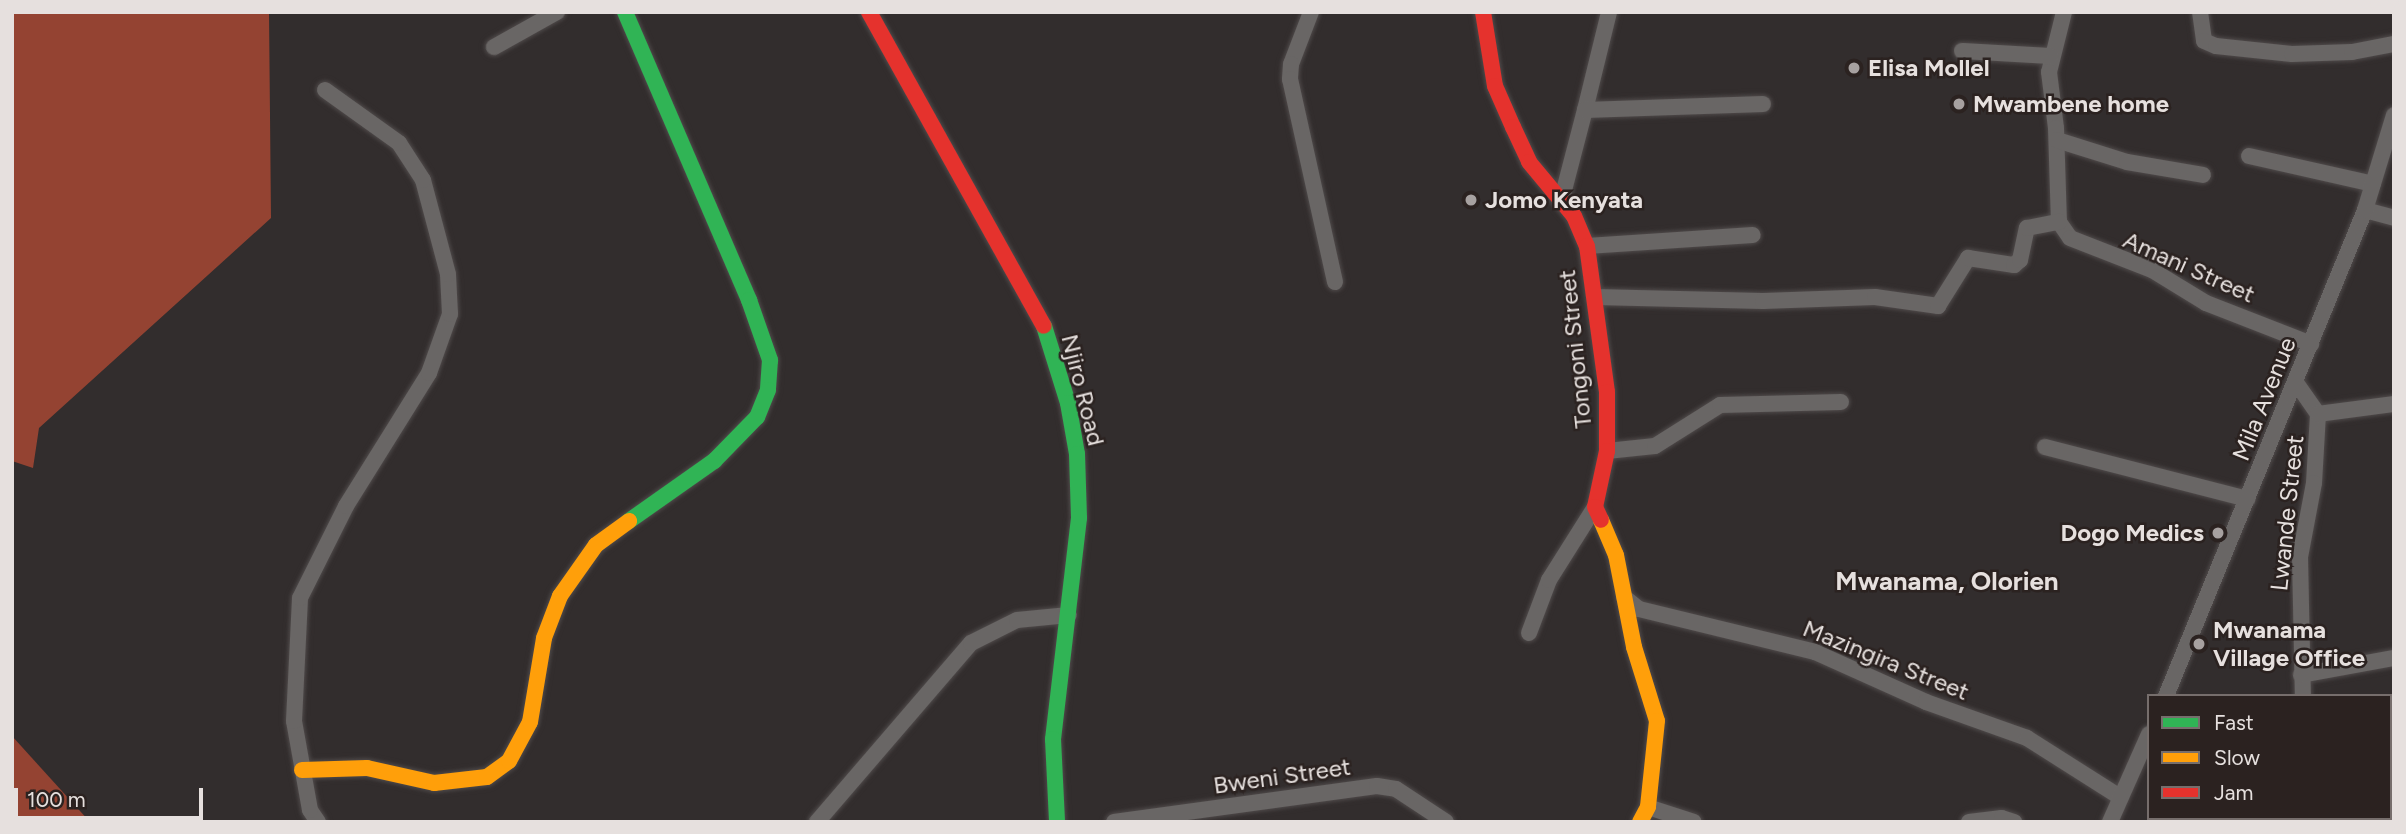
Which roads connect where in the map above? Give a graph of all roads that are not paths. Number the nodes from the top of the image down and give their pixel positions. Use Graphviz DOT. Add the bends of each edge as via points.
graph roads {
  1 [pos="558,12"];
  2 [pos="625,12"];
  3 [pos="869,12"];
  4 [pos="1311,12"];
  5 [pos="1483,12"];
  6 [pos="1609,12"];
  7 [pos="2064,12"];
  8 [pos="2200,12"];
  9 [pos="2394,44"];
  10 [pos="494,47"];
  11 [pos="1962,51"];
  12 [pos="2051,56"];
  13 [pos="325,90"];
  14 [pos="1763,104"];
  15 [pos="1586,110"];
  16 [pos="2394,115"];
  17 [pos="2057,140"];
  18 [pos="2249,156"];
  19 [pos="2203,175"];
  20 [pos="2374,184"];
  21 [pos="1562,198"];
  22 [pos="2365,210"];
  23 [pos="2394,218"];
  24 [pos="2059,222"];
  25 [pos="1753,235"];
  26 [pos="1587,246"];
  27 [pos="1335,282"];
  28 [pos="1595,297"];
  29 [pos="2311,344"];
  30 [pos="2297,384"];
  31 [pos="1841,402"];
  32 [pos="2394,404"];
  33 [pos="2318,414"];
  34 [pos="2045,447"];
  35 [pos="1607,451"];
  36 [pos="2247,499"];
  37 [pos="1595,507"];
  38 [pos="1623,597"];
  39 [pos="1069,615"];
  40 [pos="1529,633"];
  41 [pos="2394,658"];
  42 [pos="2301,675"];
  43 [pos="2167,694"];
  44 [pos="2303,694"];
  45 [pos="2144,758"];
  46 [pos="302,770"];
  47 [pos="2120,797"];
  48 [pos="1644,814"];
  49 [pos="318,822"];
  50 [pos="817,822"];
  51 [pos="1058,822"];
  52 [pos="1114,822"];
  53 [pos="1446,822"];
  54 [pos="1694,822"];
  55 [pos="1969,822"];
  56 [pos="2014,822"];
  57 [pos="2110,822"];
  1 -- 10 [label="street"];
  2 -- 46 [label="street" via="749,300 769,360 768,390 757,417 714,461 596,545 577,570 560,596 544,638 530,722 509,761 487,777 434,783 367,768"];
  3 -- 39 [label="street, Njiro Road" via="1042,320 1068,403 1077,454 1079,518"];
  4 -- 27 [label="street" via="1291,64 1290,79"];
  5 -- 21 [label="street, Tongoni Street" via="1492,73 1504,106 1530,162"];
  6 -- 15 [label="street"];
  7 -- 12 [label="street"];
  8 -- 9 [label="street" via="2204,41 2216,46 2292,54 2352,52"];
  11 -- 12 [label="street"];
  12 -- 17 [label="street" via="2049,92"];
  13 -- 46 [label="street" via="399,143 422,180 448,274 450,314 429,373 346,506 300,598 294,722"];
  14 -- 15 [label="street"];
  15 -- 21 [label="street"];
  16 -- 20 [label="street, Mila Avenue"];
  17 -- 19 [label="street" via="2127,162"];
  17 -- 24 [label="street"];
  18 -- 20 [label="street"];
  20 -- 22 [label="street, Mila Avenue"];
  21 -- 26 [label="street, Tongoni Street"];
  22 -- 23 [label="street"];
  22 -- 29 [label="street, Mila Avenue"];
  24 -- 28 [label="street" via="2027,228 2020,260 2014,265 1968,258 1938,306 1875,297 1698,301"];
  24 -- 29 [label="street, Amani Street" via="2082,246 2141,265 2199,299"];
  25 -- 26 [label="street"];
  26 -- 28 [label="street, Tongoni Street"];
  28 -- 35 [label="street, Tongoni Street" via="1607,391"];
  29 -- 30 [label="street, Mila Avenue"];
  30 -- 33 [label="street, Lwande Street"];
  30 -- 36 [label="street, Mila Avenue"];
  31 -- 35 [label="street" via="1720,405 1656,446"];
  32 -- 33 [label="street"];
  33 -- 42 [label="street, Lwande Street" via="2314,483 2300,557"];
  34 -- 36 [label="street"];
  35 -- 37 [label="street, Tongoni Street"];
  36 -- 43 [label="street, Mila Avenue"];
  37 -- 38 [label="street" via="1616,555"];
  37 -- 40 [label="street" via="1549,580"];
  38 -- 47 [label="street, Mazingira Street" via="1639,609 1815,652 1926,702 2027,738"];
  38 -- 48 [label="street" via="1657,721"];
  39 -- 50 [label="street" via="1017,620 971,643"];
  39 -- 51 [label="street, Njiro Road" via="1053,739"];
  41 -- 42 [label="street"];
  42 -- 44 [label="street, Lwande Street"];
  45 -- 47 [label="street"];
  46 -- 49 [label="street" via="310,810"];
  47 -- 57 [label="street"];
  48 -- 54 [label="street"];
  52 -- 53 [label="street, Bweni Street" via="1377,786 1396,789"];
  55 -- 56 [label="street" via="2002,818"];
}
